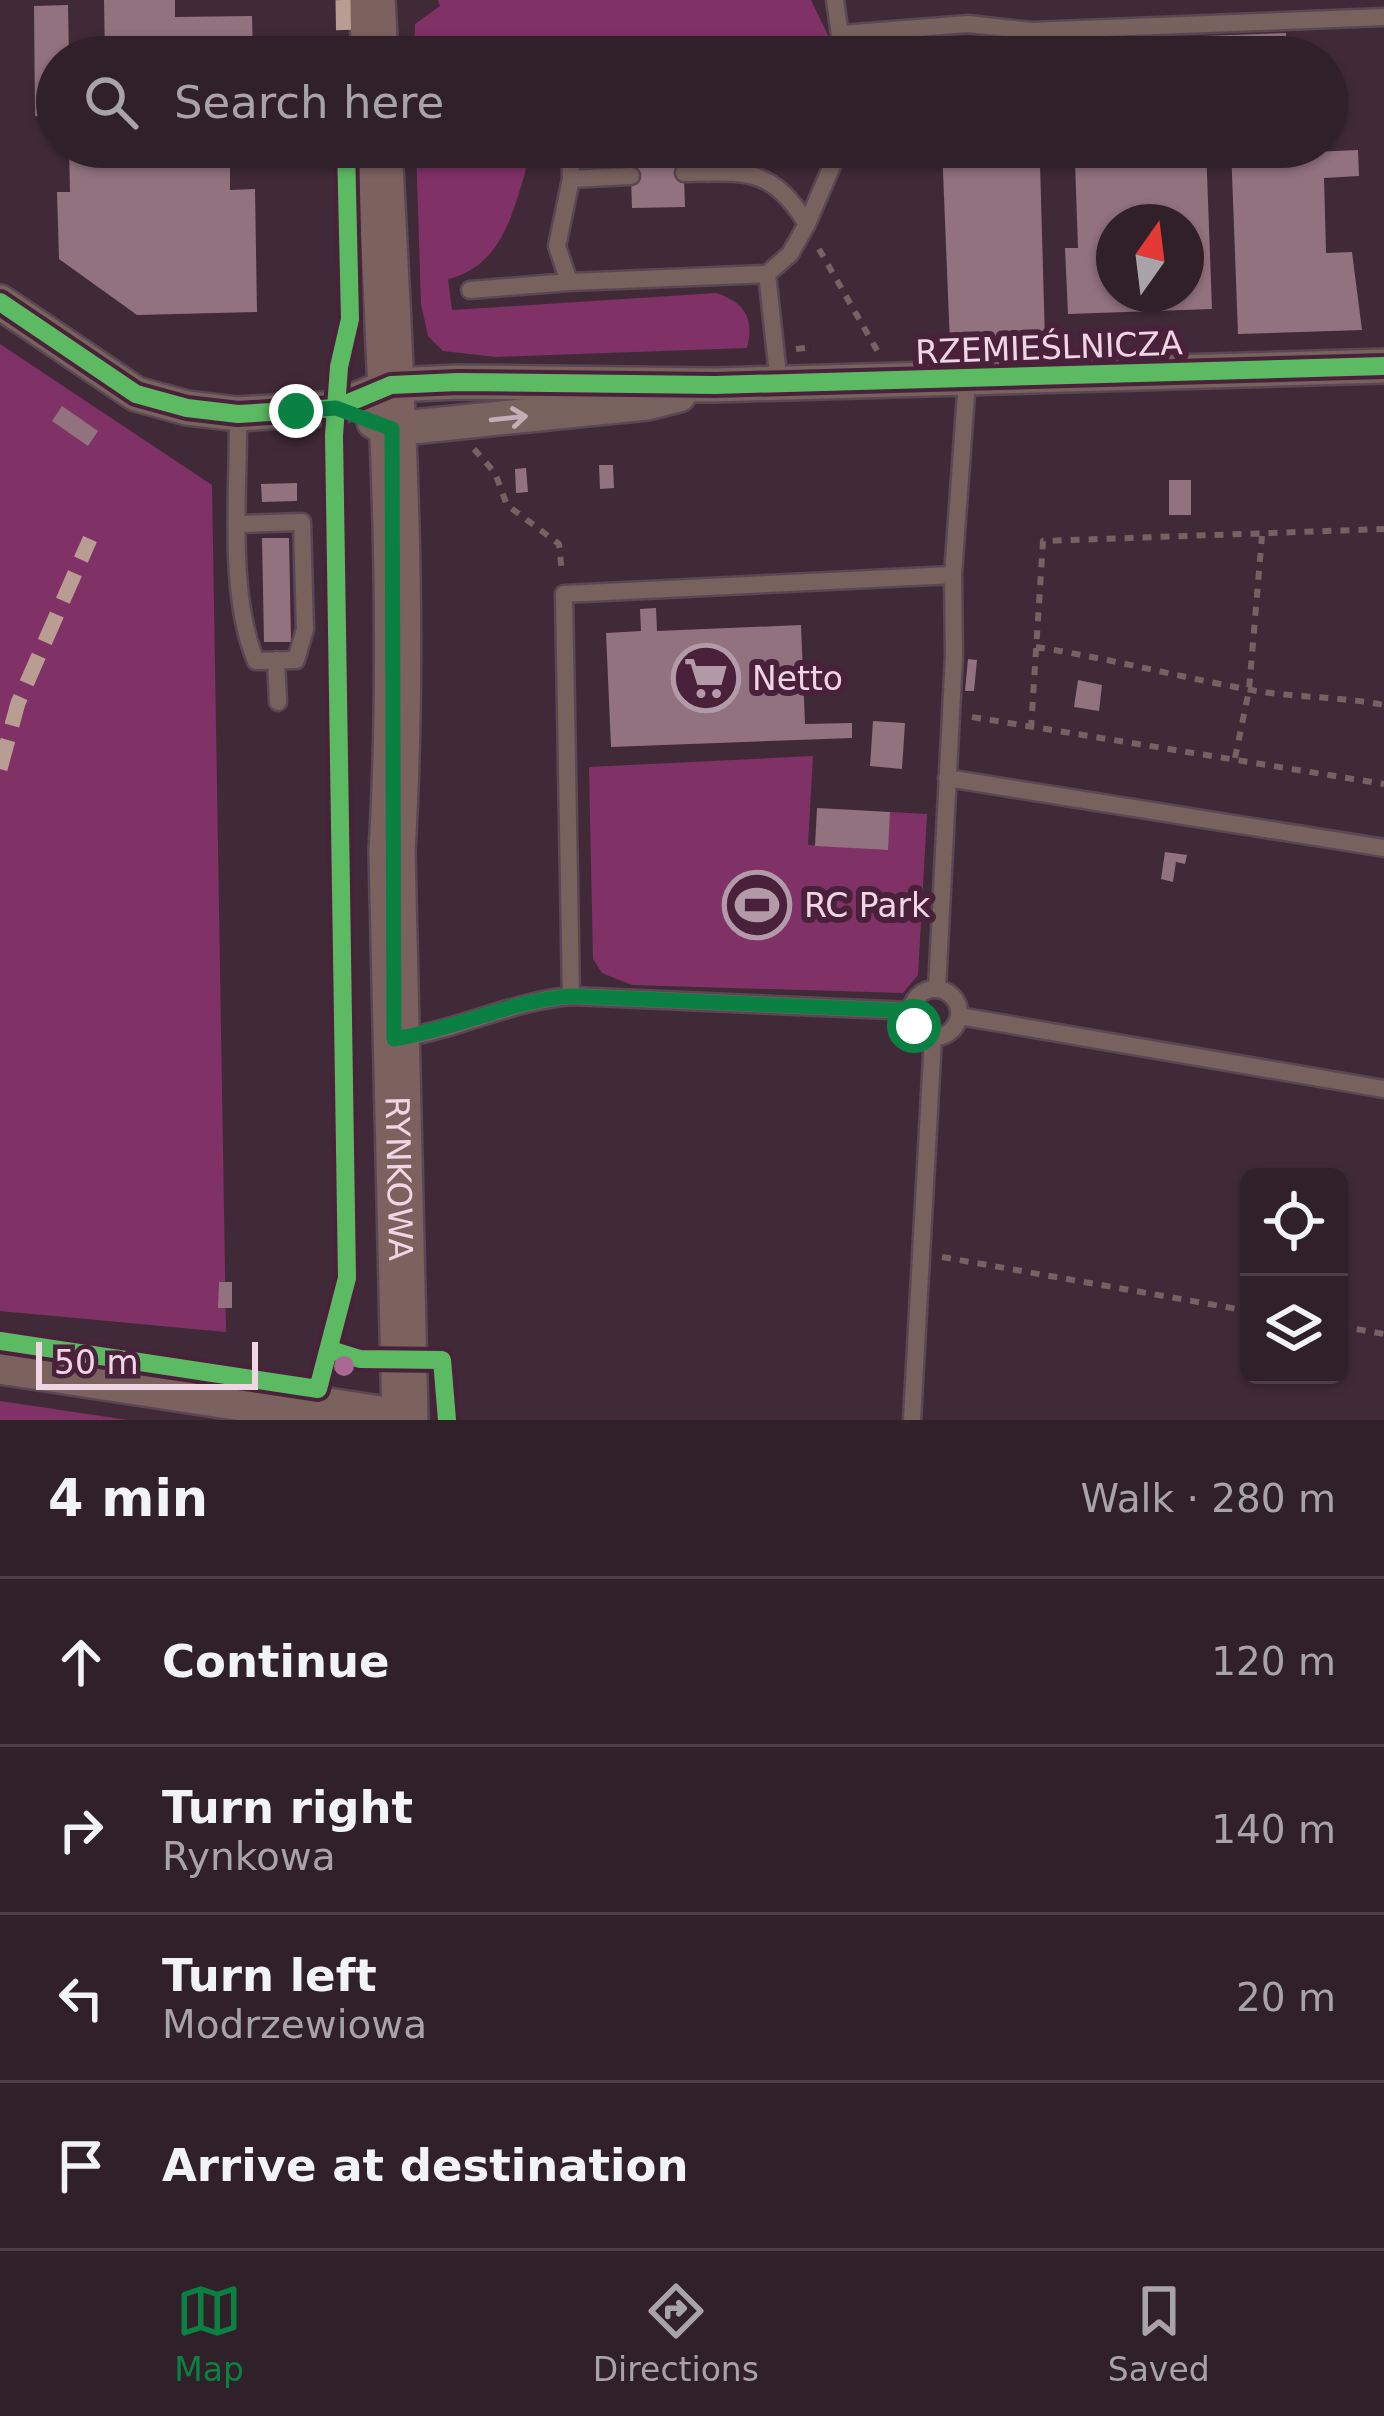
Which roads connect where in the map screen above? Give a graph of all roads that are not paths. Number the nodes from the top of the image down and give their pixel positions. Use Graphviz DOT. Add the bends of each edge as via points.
graph roads {
  1 [pos="372,0"];
  2 [pos="835,0"];
  3 [pos="1384,17"];
  4 [pos="842,34"];
  5 [pos="374,36"];
  6 [pos="380,168"];
  7 [pos="571,168"];
  8 [pos="708,168"];
  9 [pos="832,168"];
  10 [pos="708,172"];
  11 [pos="684,173"];
  12 [pos="631,176"];
  13 [pos="571,178"];
  14 [pos="807,224"];
  15 [pos="767,274"];
  16 [pos="569,282"];
  17 [pos="470,290"];
  18 [pos="0,302"];
  19 [pos="1384,366"];
  20 [pos="968,380"];
  21 [pos="779,384"];
  22 [pos="392,407"];
  23 [pos="238,414"];
  24 [pos="240,524"];
  25 [pos="952,575"];
  26 [pos="276,660"];
  27 [pos="278,702"];
  28 [pos="947,778"];
  29 [pos="1384,848"];
  30 [pos="937,989"];
  31 [pos="571,996"];
  32 [pos="911,1011"];
  33 [pos="959,1016"];
  34 [pos="933,1038"];
  35 [pos="394,1039"];
  36 [pos="1384,1089"];
  37 [pos="0,1361"];
  38 [pos="386,1420"];
  39 [pos="405,1420"];
  40 [pos="912,1420"];
  1 -- 5 [label="street"];
  2 -- 4 [label="lane"];
  3 -- 4 [label="lane" via="1031,31 968,24"];
  6 -- 22 [label="street, RYNKOWA"];
  7 -- 13 [label="lane"];
  8 -- 10 [label="lane"];
  9 -- 14 [label="lane"];
  10 -- 11 [label="lane"];
  10 -- 14 [label="lane" via="742,171 783,187"];
  12 -- 13 [label="lane"];
  13 -- 16 [label="lane" via="557,246"];
  14 -- 15 [label="lane"];
  15 -- 16 [label="lane"];
  15 -- 21 [label="lane"];
  16 -- 17 [label="lane"];
  18 -- 23 [label="street" via="136,394"];
  19 -- 20 [label="street, RZEMIEŚLNICZA"];
  20 -- 21 [label="street, RZEMIEŚLNICZA"];
  20 -- 25 [label="lane"];
  21 -- 22 [label="street, RZEMIEŚLNICZA" via="715,386 646,403"];
  22 -- 23 [label="street"];
  22 -- 35 [label="street, RYNKOWA"];
  23 -- 24 [label="lane"];
  24 -- 26 [label="lane" via="242,628 256,661"];
  24 -- 26 [label="lane" via="302,522 305,629 296,660"];
  25 -- 28 [label="lane"];
  25 -- 31 [label="lane" via="564,594"];
  26 -- 27 [label="lane"];
  28 -- 29 [label="lane"];
  28 -- 30 [label="lane"];
  30 -- 32 [label="lane" via="922,993"];
  30 -- 33 [label="lane" via="951,995"];
  31 -- 32 [label="lane"];
  31 -- 35 [label="lane" via="529,999 455,1029"];
  32 -- 34 [label="lane" via="914,1026"];
  33 -- 34 [label="lane" via="953,1030"];
  33 -- 36 [label="lane"];
  34 -- 40 [label="lane"];
  35 -- 39 [label="street, RYNKOWA"];
  37 -- 38 [label="street"];
}
